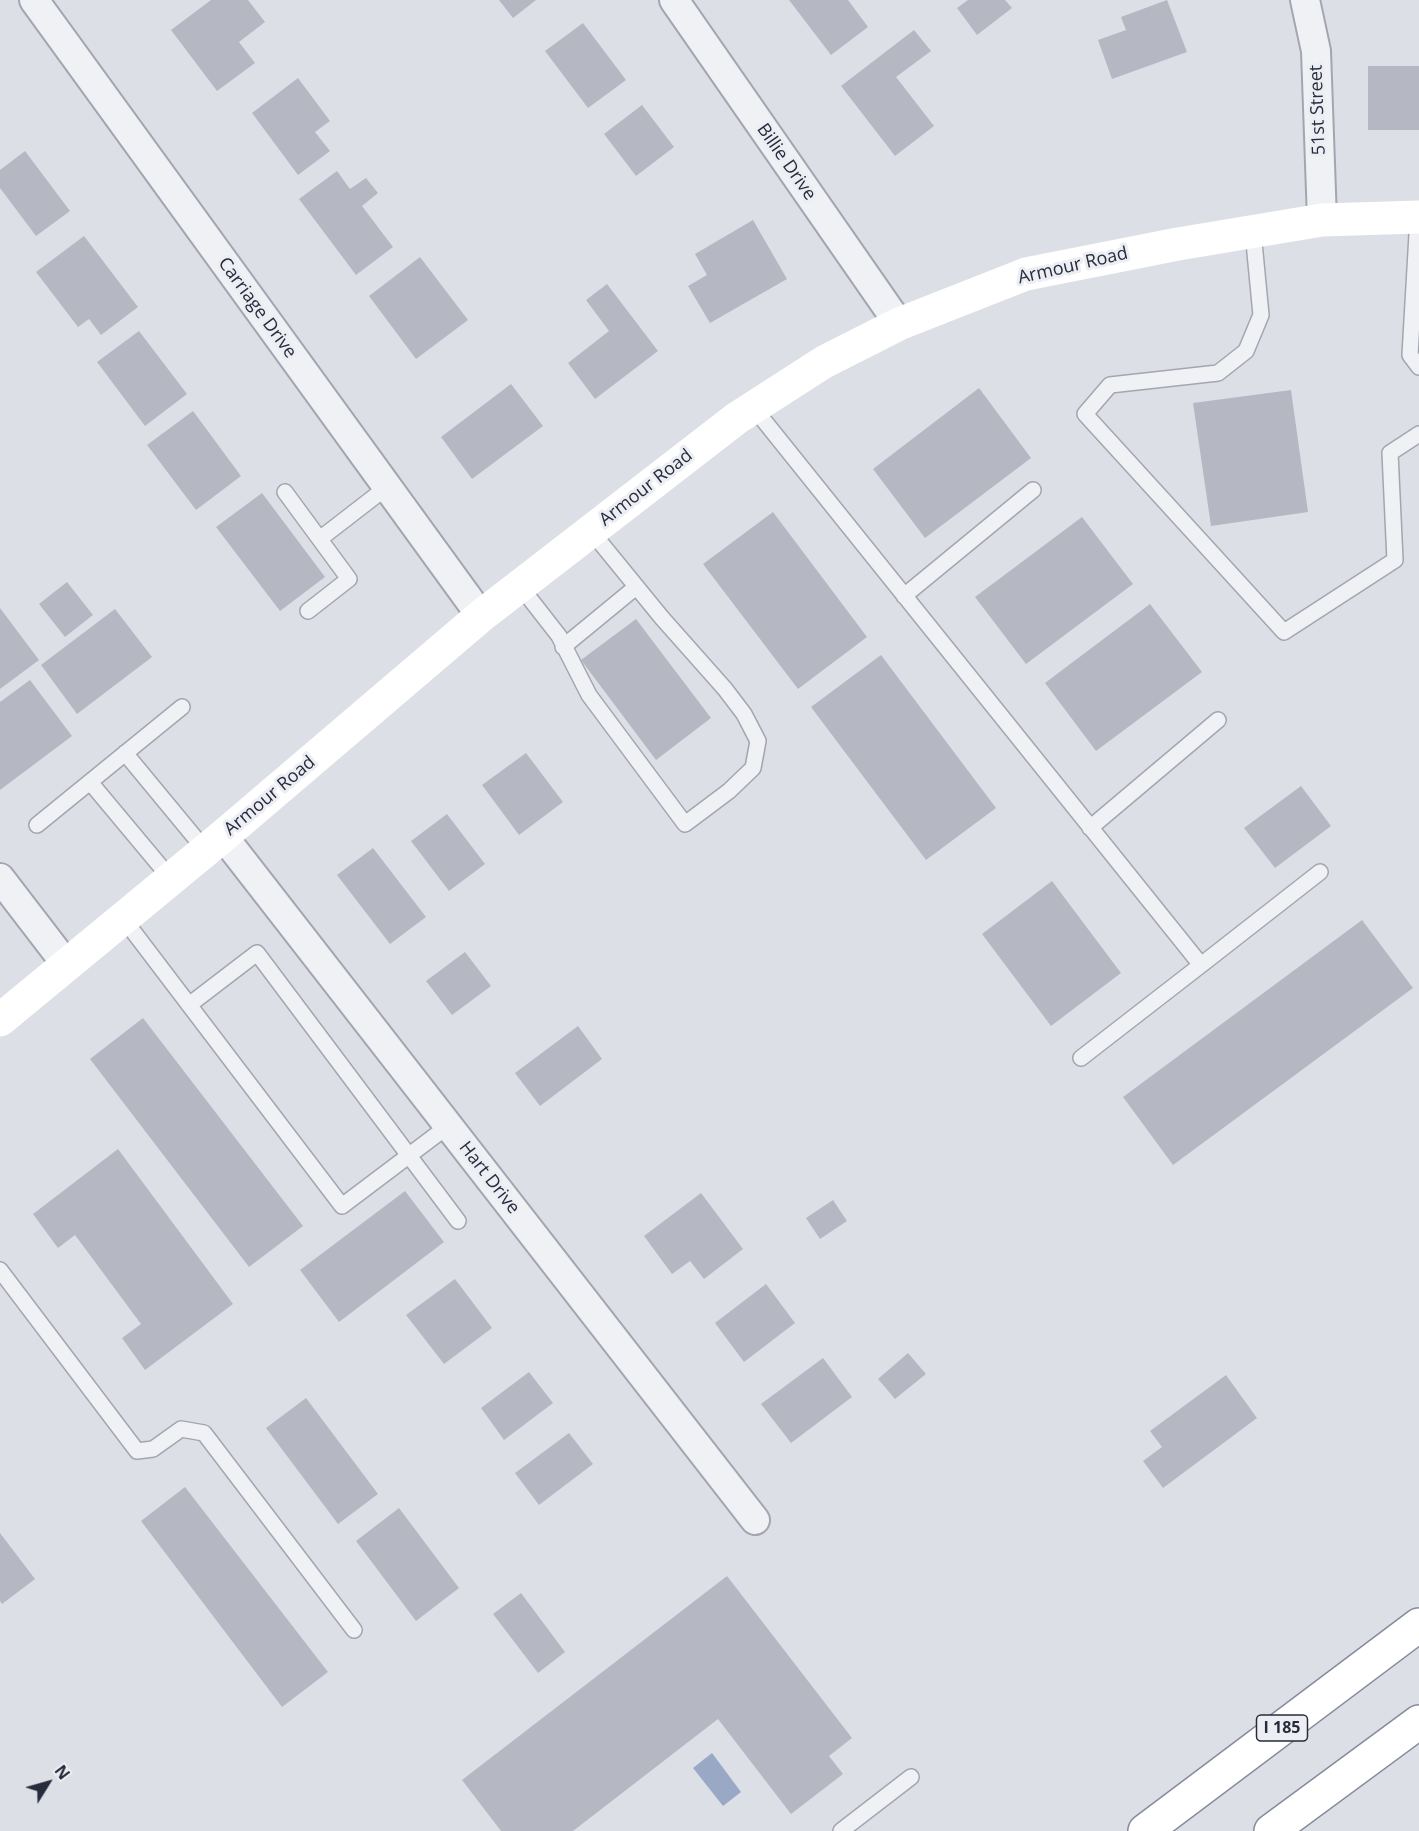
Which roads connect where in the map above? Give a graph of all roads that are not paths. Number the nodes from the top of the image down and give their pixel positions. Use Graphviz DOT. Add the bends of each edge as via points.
graph roads {
  1 [pos="34,0"];
  2 [pos="674,0"];
  3 [pos="1305,0"];
  4 [pos="1419,217"];
  5 [pos="1322,220"];
  6 [pos="1253,232"];
  7 [pos="899,324"];
  8 [pos="1419,367"];
  9 [pos="753,407"];
  10 [pos="1419,434"];
  11 [pos="387,487"];
  12 [pos="1033,490"];
  13 [pos="285,492"];
  14 [pos="591,531"];
  15 [pos="321,538"];
  16 [pos="520,586"];
  17 [pos="636,587"];
  18 [pos="904,596"];
  19 [pos="308,611"];
  20 [pos="481,616"];
  21 [pos="563,647"];
  22 [pos="182,707"];
  23 [pos="1218,720"];
  24 [pos="126,753"];
  25 [pos="90,782"];
  26 [pos="37,825"];
  27 [pos="1090,828"];
  28 [pos="214,844"];
  29 [pos="1320,872"];
  30 [pos="0,879"];
  31 [pos="171,879"];
  32 [pos="123,918"];
  33 [pos="66,964"];
  34 [pos="1201,965"];
  35 [pos="189,1005"];
  36 [pos="0,1020"];
  37 [pos="1081,1058"];
  38 [pos="448,1126"];
  39 [pos="409,1156"];
  40 [pos="458,1221"];
  41 [pos="0,1270"];
  42 [pos="754,1520"];
  43 [pos="1419,1625"];
  44 [pos="354,1630"];
  45 [pos="1419,1722"];
  46 [pos="911,1777"];
  47 [pos="841,1831"];
  48 [pos="1145,1831"];
  49 [pos="1271,1831"];
  1 -- 11 [label="street, Carriage Drive"];
  2 -- 7 [label="street, Billie Drive"];
  3 -- 5 [label="street, 51st Street" via="1316,51"];
  4 -- 5 [label="main road, Armour Road"];
  4 -- 8 [label="lane" via="1410,355"];
  5 -- 6 [label="main road, Armour Road"];
  6 -- 7 [label="main road, Armour Road" via="1026,274"];
  6 -- 10 [label="lane" via="1260,315 1246,351 1218,373 1110,385 1085,414 1284,632 1395,560 1390,453"];
  7 -- 9 [label="main road, Armour Road" via="824,362"];
  9 -- 14 [label="main road, Armour Road"];
  9 -- 18 [label="lane"];
  11 -- 15 [label="lane"];
  11 -- 20 [label="street, Carriage Drive"];
  12 -- 18 [label="lane"];
  13 -- 15 [label="lane"];
  14 -- 16 [label="main road, Armour Road"];
  14 -- 17 [label="lane"];
  15 -- 19 [label="lane" via="349,579"];
  16 -- 20 [label="main road, Armour Road"];
  16 -- 21 [label="lane" via="559,636"];
  17 -- 21 [label="lane"];
  17 -- 21 [label="lane" via="725,689 758,741 753,768 729,791 685,824 589,695"];
  18 -- 27 [label="lane"];
  20 -- 28 [label="main road, Armour Road"];
  22 -- 24 [label="lane"];
  23 -- 27 [label="lane"];
  24 -- 25 [label="lane"];
  24 -- 28 [label="lane"];
  25 -- 26 [label="lane"];
  25 -- 31 [label="lane"];
  27 -- 34 [label="lane"];
  28 -- 31 [label="main road, Armour Road"];
  28 -- 38 [label="street, Hart Drive"];
  29 -- 34 [label="lane"];
  30 -- 33 [label="street"];
  31 -- 32 [label="main road, Armour Road"];
  32 -- 33 [label="main road, Armour Road"];
  32 -- 35 [label="lane"];
  33 -- 36 [label="main road, Armour Road"];
  34 -- 37 [label="lane"];
  35 -- 39 [label="lane" via="342,1206"];
  35 -- 39 [label="lane" via="257,953"];
  38 -- 39 [label="lane"];
  38 -- 42 [label="street, Hart Drive"];
  39 -- 40 [label="lane"];
  41 -- 44 [label="lane" via="137,1451 153,1449 181,1429 204,1433"];
  43 -- 48 [label="main road, I 185"];
  45 -- 49 [label="main road"];
  46 -- 47 [label="lane"];
}
